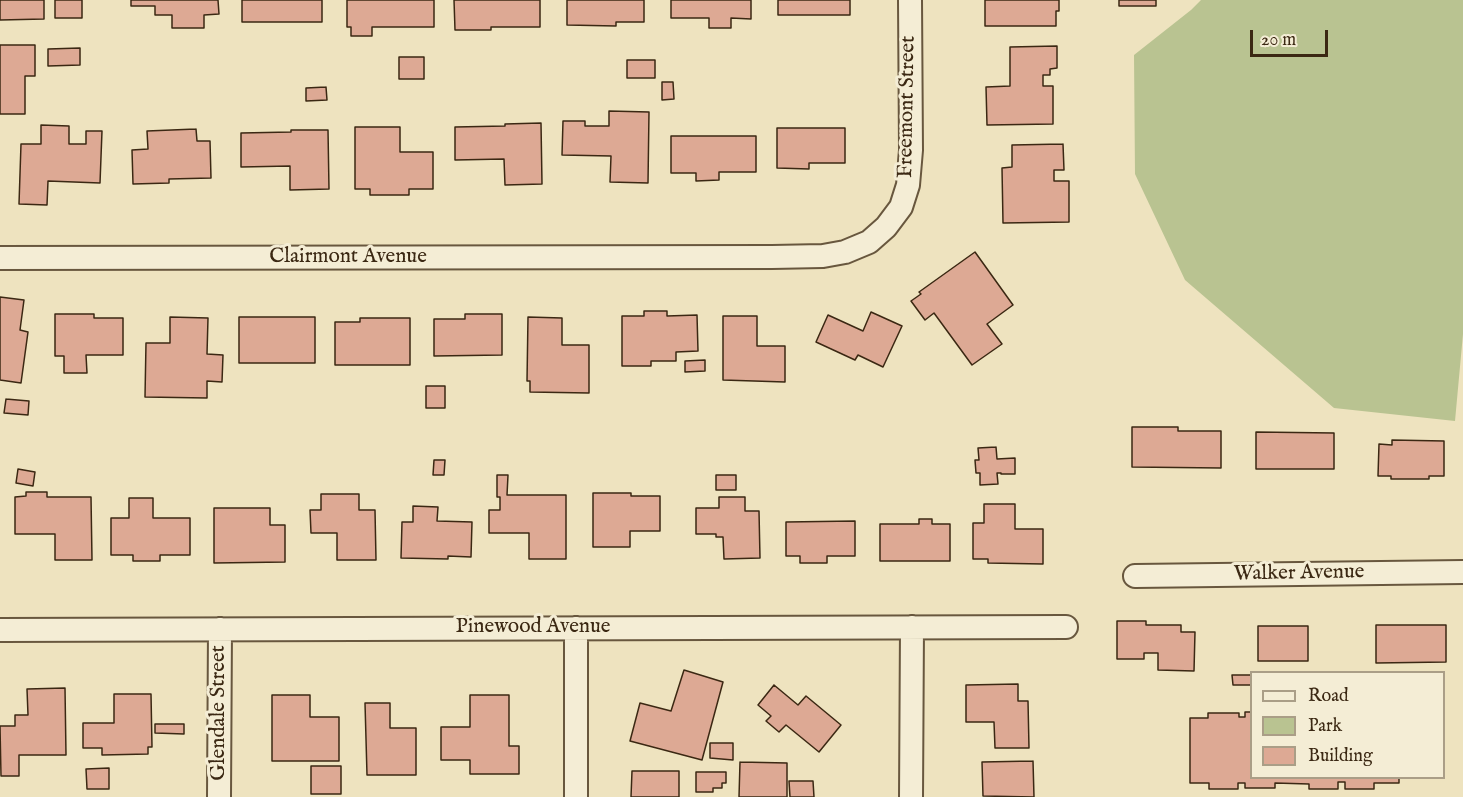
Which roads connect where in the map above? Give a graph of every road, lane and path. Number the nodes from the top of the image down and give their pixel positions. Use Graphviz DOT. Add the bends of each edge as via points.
graph roads {
  1 [pos="910,0"];
  2 [pos="696,257"];
  3 [pos="0,258"];
  4 [pos="1463,572"];
  5 [pos="1135,576"];
  6 [pos="912,627"];
  7 [pos="1066,627"];
  8 [pos="576,628"];
  9 [pos="220,629"];
  10 [pos="0,630"];
  11 [pos="219,797"];
  12 [pos="576,797"];
  13 [pos="911,797"];
  1 -- 2 [label="street, Freemont Street" via="908,185 901,207 886,227 869,242 846,252 822,256"];
  2 -- 3 [label="street, Clairmont Avenue"];
  4 -- 5 [label="street, Walker Avenue"];
  6 -- 7 [label="street, Pinewood Avenue"];
  6 -- 8 [label="street, Pinewood Avenue"];
  6 -- 13 [label="street"];
  8 -- 9 [label="street, Pinewood Avenue"];
  8 -- 12 [label="street"];
  9 -- 10 [label="street, Pinewood Avenue"];
  9 -- 11 [label="street, Glendale Street"];
}
